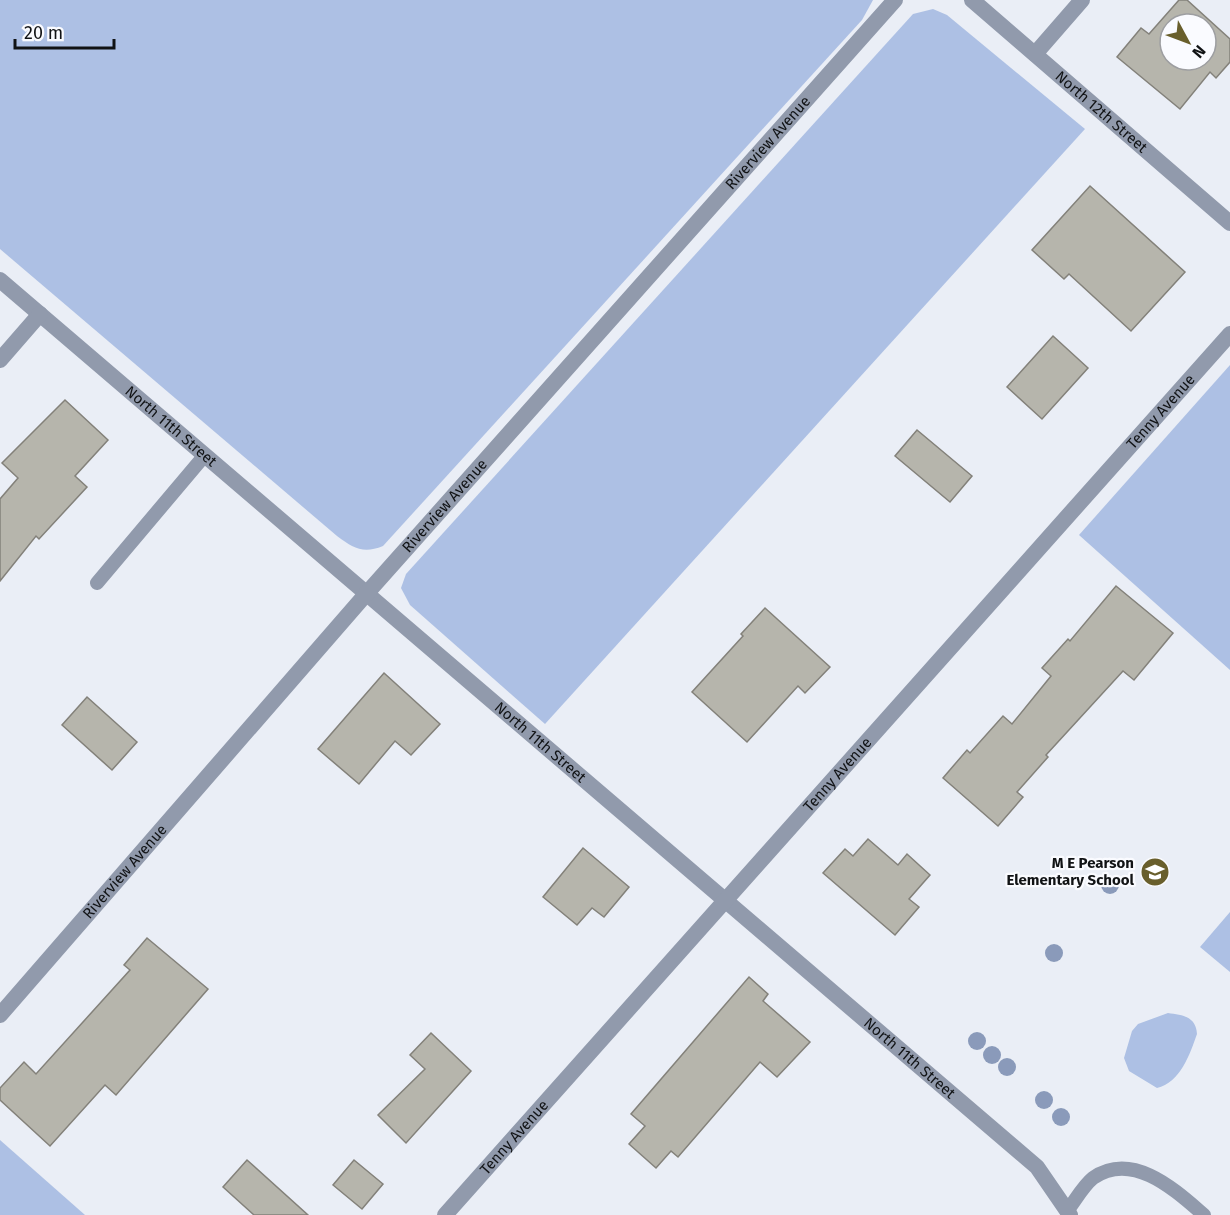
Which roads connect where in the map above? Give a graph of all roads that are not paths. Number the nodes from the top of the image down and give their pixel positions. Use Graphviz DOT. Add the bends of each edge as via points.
graph roads {
  1 [pos="895,0"];
  2 [pos="972,0"];
  3 [pos="1082,0"];
  4 [pos="1035,54"];
  5 [pos="1230,223"];
  6 [pos="0,280"];
  7 [pos="40,314"];
  8 [pos="1230,334"];
  9 [pos="0,360"];
  10 [pos="205,455"];
  11 [pos="97,583"];
  12 [pos="367,593"];
  13 [pos="725,898"];
  14 [pos="0,1015"];
  15 [pos="1067,1214"];
  16 [pos="444,1215"];
  17 [pos="1204,1215"];
  1 -- 12 [label="street, Riverview Avenue"];
  2 -- 4 [label="street, North 12th Street"];
  3 -- 4 [label="street"];
  4 -- 5 [label="street, North 12th Street"];
  6 -- 7 [label="street, North 11th Street"];
  7 -- 9 [label="street"];
  7 -- 10 [label="street, North 11th Street"];
  8 -- 13 [label="street, Tenny Avenue"];
  10 -- 11 [label="lane"];
  10 -- 12 [label="street, North 11th Street"];
  12 -- 13 [label="street, North 11th Street"];
  12 -- 14 [label="street, Riverview Avenue"];
  13 -- 15 [label="street, North 11th Street" via="1037,1167"];
  13 -- 16 [label="street, Tenny Avenue"];
  15 -- 17 [label="lane" via="1093,1179 1112,1171 1134,1171 1154,1175 1169,1184"];
}
